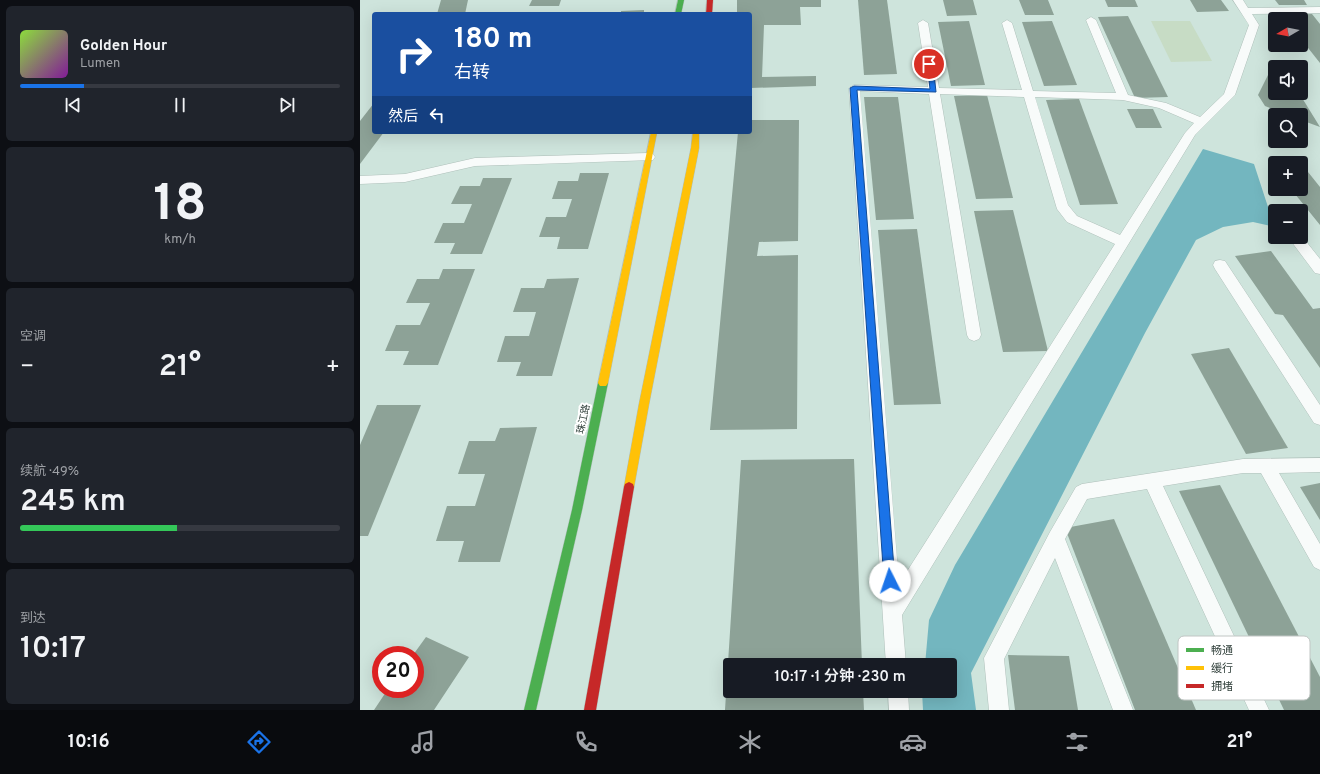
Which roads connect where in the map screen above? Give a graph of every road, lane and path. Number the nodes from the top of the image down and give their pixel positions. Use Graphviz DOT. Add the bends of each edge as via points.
graph roads {
  1 [pos="681,0"];
  2 [pos="710,0"];
  3 [pos="1242,6"];
  4 [pos="1320,10"];
  5 [pos="678,12"];
  6 [pos="709,12"];
  7 [pos="1091,20"];
  8 [pos="923,23"];
  9 [pos="1007,23"];
  10 [pos="934,91"];
  11 [pos="1028,94"];
  12 [pos="1123,97"];
  13 [pos="1202,122"];
  14 [pos="654,134"];
  15 [pos="696,134"];
  16 [pos="649,158"];
  17 [pos="360,180"];
  18 [pos="1123,242"];
  19 [pos="1300,244"];
  20 [pos="1220,265"];
  21 [pos="1320,269"];
  22 [pos="974,334"];
  23 [pos="1320,418"];
  24 [pos="1320,465"];
  25 [pos="1266,466"];
  26 [pos="1152,481"];
  27 [pos="1056,538"];
  28 [pos="1320,561"];
  29 [pos="892,613"];
  30 [pos="1224,636"];
  31 [pos="895,658"];
  32 [pos="898,698"];
  33 [pos="1254,700"];
  34 [pos="530,710"];
  35 [pos="590,710"];
  36 [pos="899,710"];
  37 [pos="999,710"];
  38 [pos="1122,710"];
  39 [pos="1259,710"];
  1 -- 5 [label="street"];
  2 -- 6 [label="street"];
  3 -- 4 [label="lane"];
  3 -- 13 [label="lane" via="1254,25 1229,95"];
  7 -- 12 [label="lane"];
  8 -- 10 [label="lane"];
  9 -- 11 [label="lane"];
  10 -- 11 [label="lane"];
  10 -- 22 [label="lane"];
  10 -- 29 [label="lane" via="854,88"];
  11 -- 12 [label="lane"];
  11 -- 18 [label="lane" via="1062,206 1072,219"];
  12 -- 13 [label="lane" via="1162,105"];
  13 -- 18 [label="lane" via="1191,133"];
  14 -- 16 [label="street, 珠江路"];
  15 -- 35 [label="street" via="644,404"];
  16 -- 17 [label="lane" via="475,162 405,178"];
  16 -- 34 [label="street, 珠江路" via="577,510"];
  18 -- 29 [label="lane"];
  19 -- 21 [label="lane"];
  20 -- 23 [label="lane"];
  24 -- 25 [label="lane"];
  25 -- 26 [label="lane" via="1244,466"];
  25 -- 28 [label="lane"];
  26 -- 27 [label="lane" via="1082,492"];
  26 -- 30 [label="lane"];
  27 -- 37 [label="lane" via="994,658"];
  27 -- 38 [label="lane"];
  29 -- 31 [label="lane"];
  32 -- 36 [label="lane"];
  33 -- 39 [label="lane"];
}
